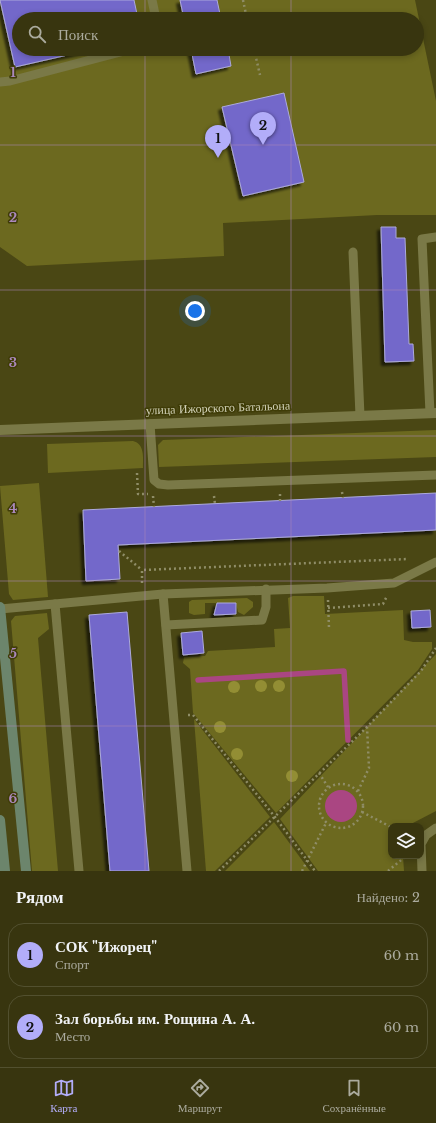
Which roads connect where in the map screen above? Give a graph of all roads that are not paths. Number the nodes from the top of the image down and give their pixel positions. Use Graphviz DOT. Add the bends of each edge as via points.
graph roads {
  1 [pos="152,0"];
  2 [pos="155,12"];
  3 [pos="105,56"];
  4 [pos="0,82"];
  5 [pos="436,237"];
  6 [pos="353,252"];
  7 [pos="433,413"];
  8 [pos="360,416"];
  9 [pos="150,424"];
  10 [pos="0,430"];
  11 [pos="436,475"];
  12 [pos="436,562"];
  13 [pos="266,589"];
  14 [pos="163,594"];
  15 [pos="55,604"];
  16 [pos="0,608"];
  17 [pos="166,625"];
  18 [pos="4,684"];
  19 [pos="0,820"];
  20 [pos="436,828"];
  21 [pos="5,871"];
  22 [pos="26,871"];
  23 [pos="79,871"];
  24 [pos="187,871"];
  25 [pos="422,871"];
  1 -- 2 [label="lane"];
  3 -- 4 [label="lane"];
  5 -- 7 [label="lane" via="422,239"];
  6 -- 8 [label="lane"];
  7 -- 8 [label="street, улица Ижорского Батальона"];
  8 -- 9 [label="street, улица Ижорского Батальона"];
  9 -- 10 [label="street, улица Ижорского Батальона"];
  9 -- 11 [label="lane" via="154,480 159,484"];
  12 -- 13 [label="lane" via="394,583"];
  13 -- 14 [label="lane"];
  13 -- 17 [label="lane" via="266,607 262,620"];
  14 -- 15 [label="lane"];
  14 -- 17 [label="lane"];
  15 -- 16 [label="lane"];
  15 -- 23 [label="lane"];
  16 -- 18 [label="main road"];
  17 -- 24 [label="lane"];
  18 -- 22 [label="main road"];
  19 -- 21 [label="main road"];
  20 -- 25 [label="lane" via="426,834 421,844"];
}
